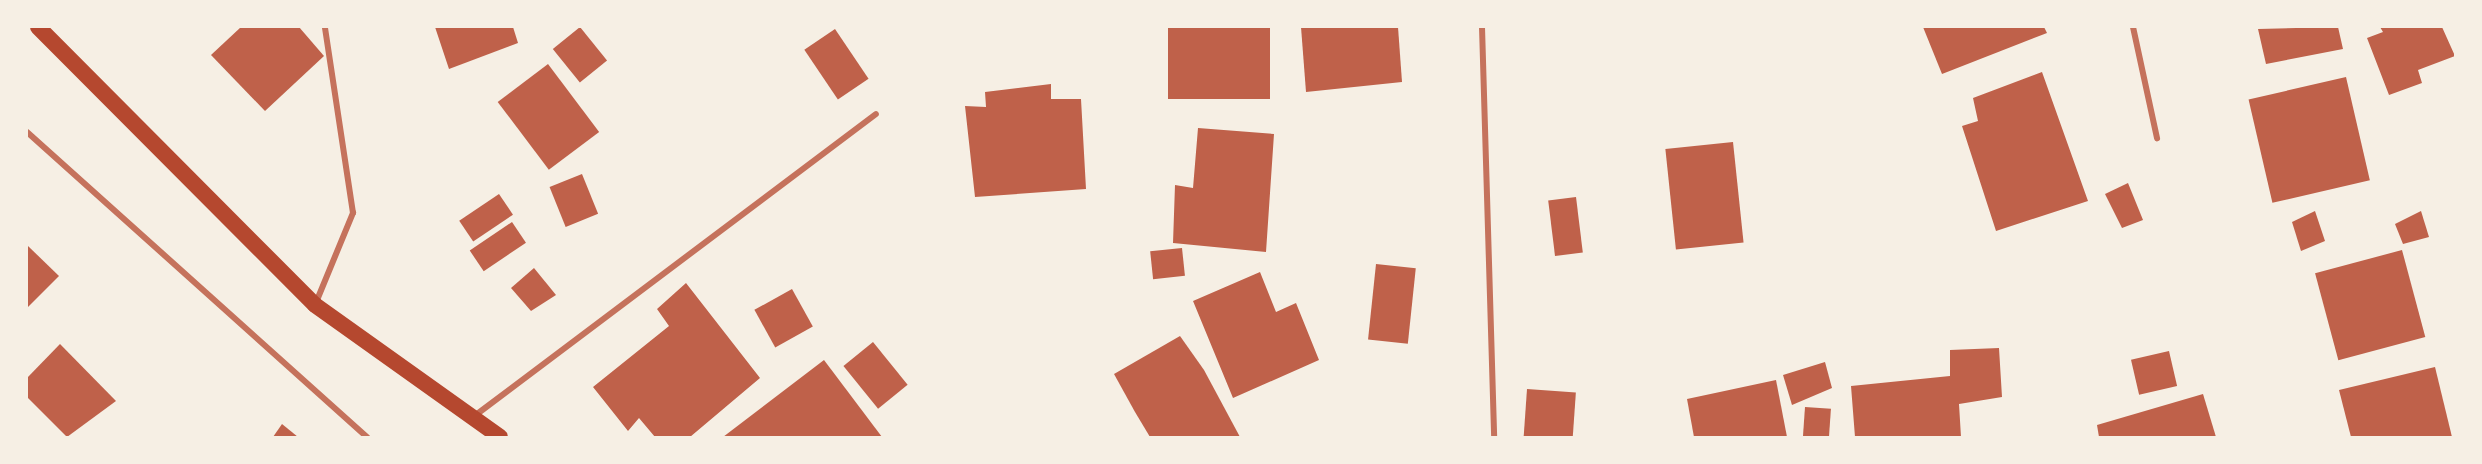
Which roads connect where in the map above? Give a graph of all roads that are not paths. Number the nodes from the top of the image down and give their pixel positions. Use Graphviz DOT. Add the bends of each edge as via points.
graph roads {
  1 [pos="38,27"];
  2 [pos="325,27"];
  3 [pos="1482,27"];
  4 [pos="2133,27"];
  5 [pos="876,114"];
  6 [pos="27,132"];
  7 [pos="2157,138"];
  8 [pos="315,305"];
  9 [pos="473,417"];
  10 [pos="368,437"];
  11 [pos="500,437"];
  12 [pos="1494,437"];
  1 -- 8 [label="highway"];
  2 -- 8 [label="street" via="353,213"];
  3 -- 12 [label="street"];
  4 -- 7 [label="street"];
  5 -- 9 [label="street"];
  6 -- 10 [label="street"];
  8 -- 9 [label="highway"];
  9 -- 11 [label="highway"];
}
